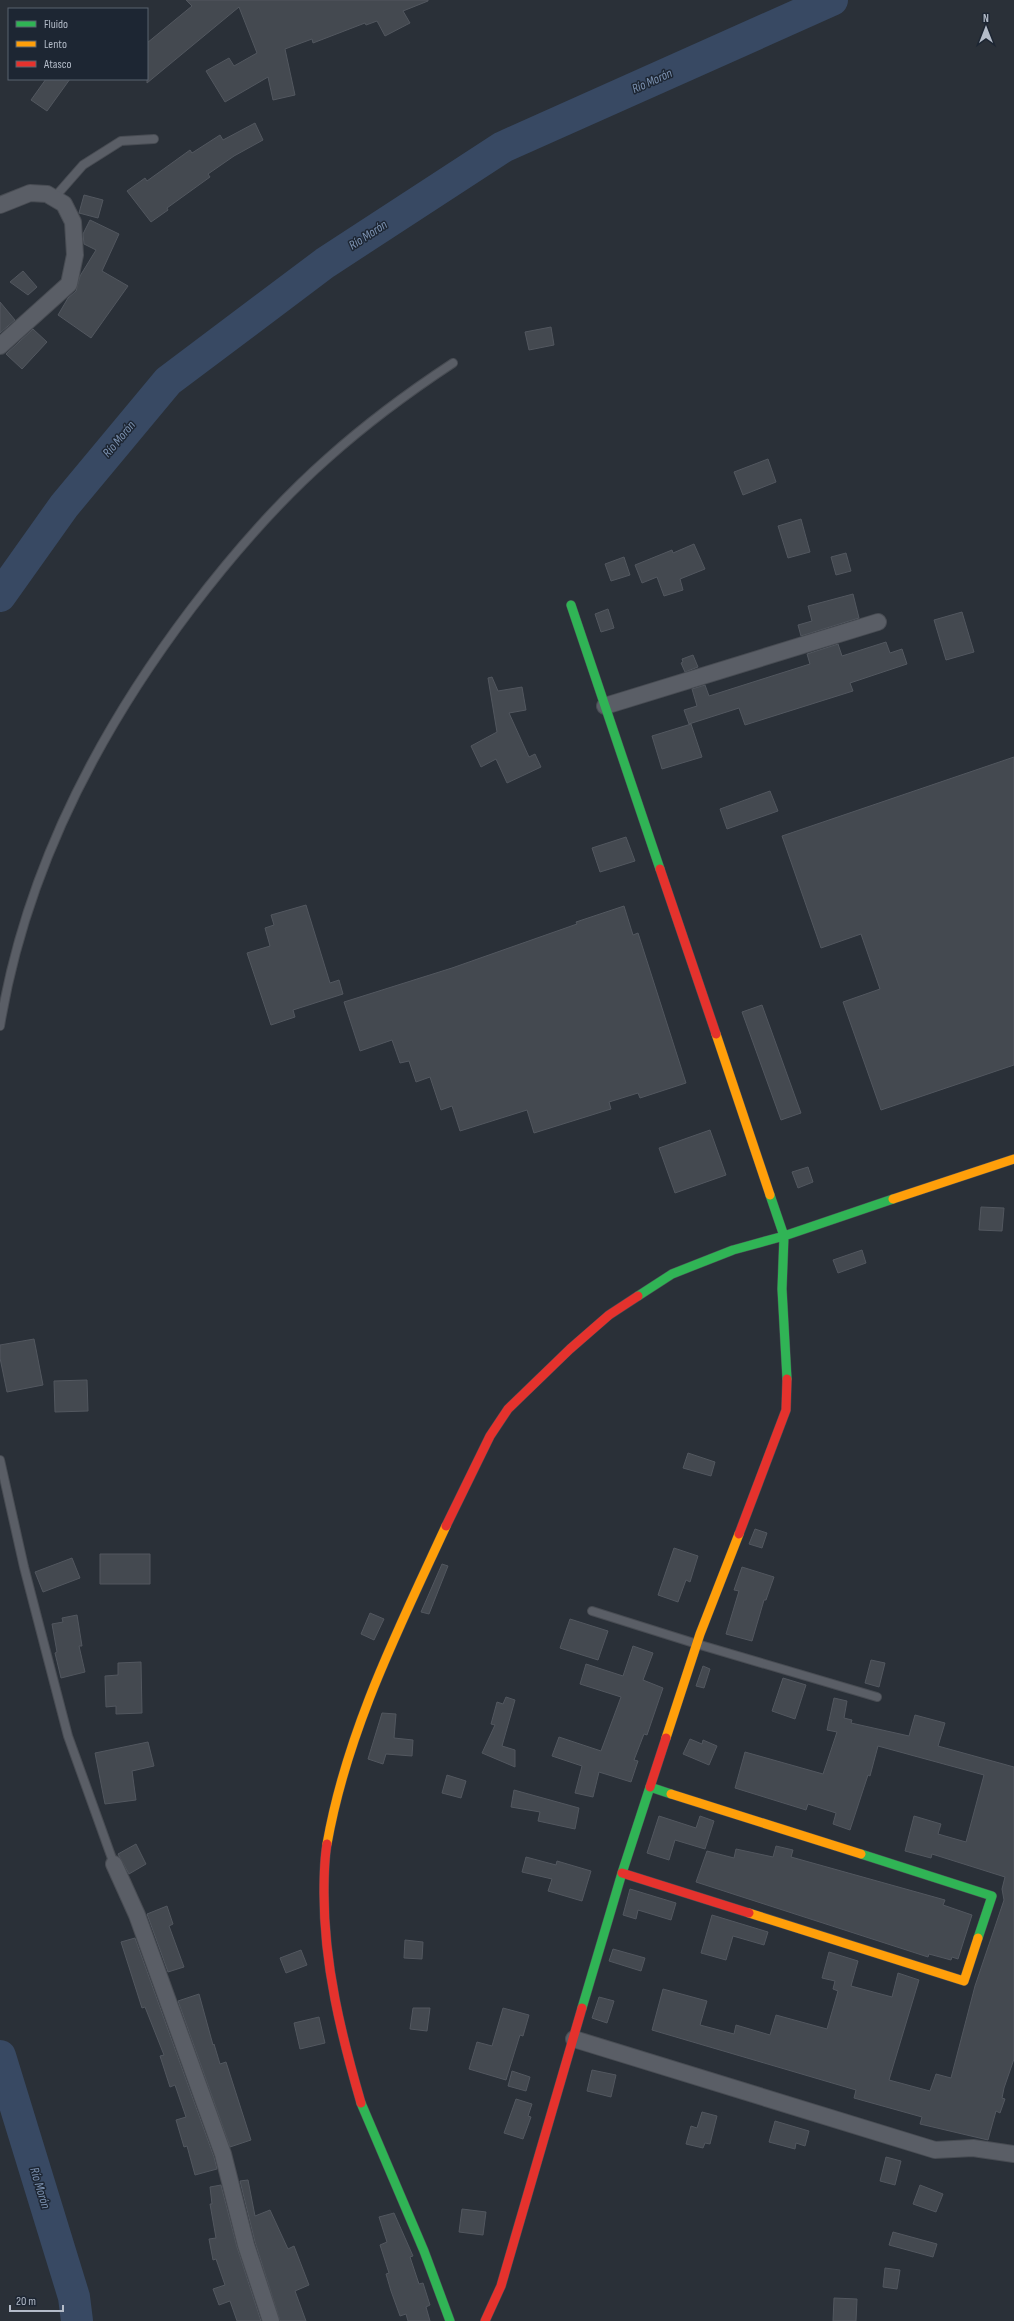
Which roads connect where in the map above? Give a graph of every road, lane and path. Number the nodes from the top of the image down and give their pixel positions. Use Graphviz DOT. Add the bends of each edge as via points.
graph roads {
  1 [pos="154,139"];
  2 [pos="54,198"];
  3 [pos="0,205"];
  4 [pos="0,346"];
  5 [pos="453,363"];
  6 [pos="571,605"];
  7 [pos="878,622"];
  8 [pos="605,706"];
  9 [pos="0,1026"];
  10 [pos="1014,1159"];
  11 [pos="784,1236"];
  12 [pos="0,1460"];
  13 [pos="592,1611"];
  14 [pos="697,1644"];
  15 [pos="877,1697"];
  16 [pos="650,1787"];
  17 [pos="114,1864"];
  18 [pos="622,1873"];
  19 [pos="574,2039"];
  20 [pos="1014,2154"];
  21 [pos="271,2321"];
  22 [pos="450,2321"];
  23 [pos="485,2321"];
  1 -- 2 [label="lane" via="121,141 83,165"];
  2 -- 3 [label="street" via="47,194 30,193"];
  2 -- 4 [label="street" via="64,204 73,222 75,255 69,284"];
  5 -- 9 [label="lane" via="367,425 288,496 218,574 158,654 107,734 61,826 19,940 7,982"];
  6 -- 8 [label="street"];
  7 -- 8 [label="street"];
  8 -- 11 [label="street"];
  10 -- 11 [label="street"];
  11 -- 14 [label="street" via="782,1289 787,1362 786,1410"];
  11 -- 22 [label="street" via="734,1250 672,1274 609,1315 508,1409 490,1436 468,1478 391,1646 360,1722 335,1798 324,1858 324,1914 330,1970 341,2032 361,2104 424,2251"];
  12 -- 17 [label="lane" via="24,1567 68,1736"];
  13 -- 14 [label="lane"];
  14 -- 15 [label="lane"];
  14 -- 16 [label="street"];
  16 -- 18 [label="street"];
  16 -- 18 [label="street" via="992,1896 964,1981"];
  17 -- 21 [label="street" via="137,1915 223,2154 242,2230"];
  18 -- 19 [label="street"];
  19 -- 20 [label="street" via="935,2150 973,2148"];
  19 -- 23 [label="street" via="501,2286"];
}
